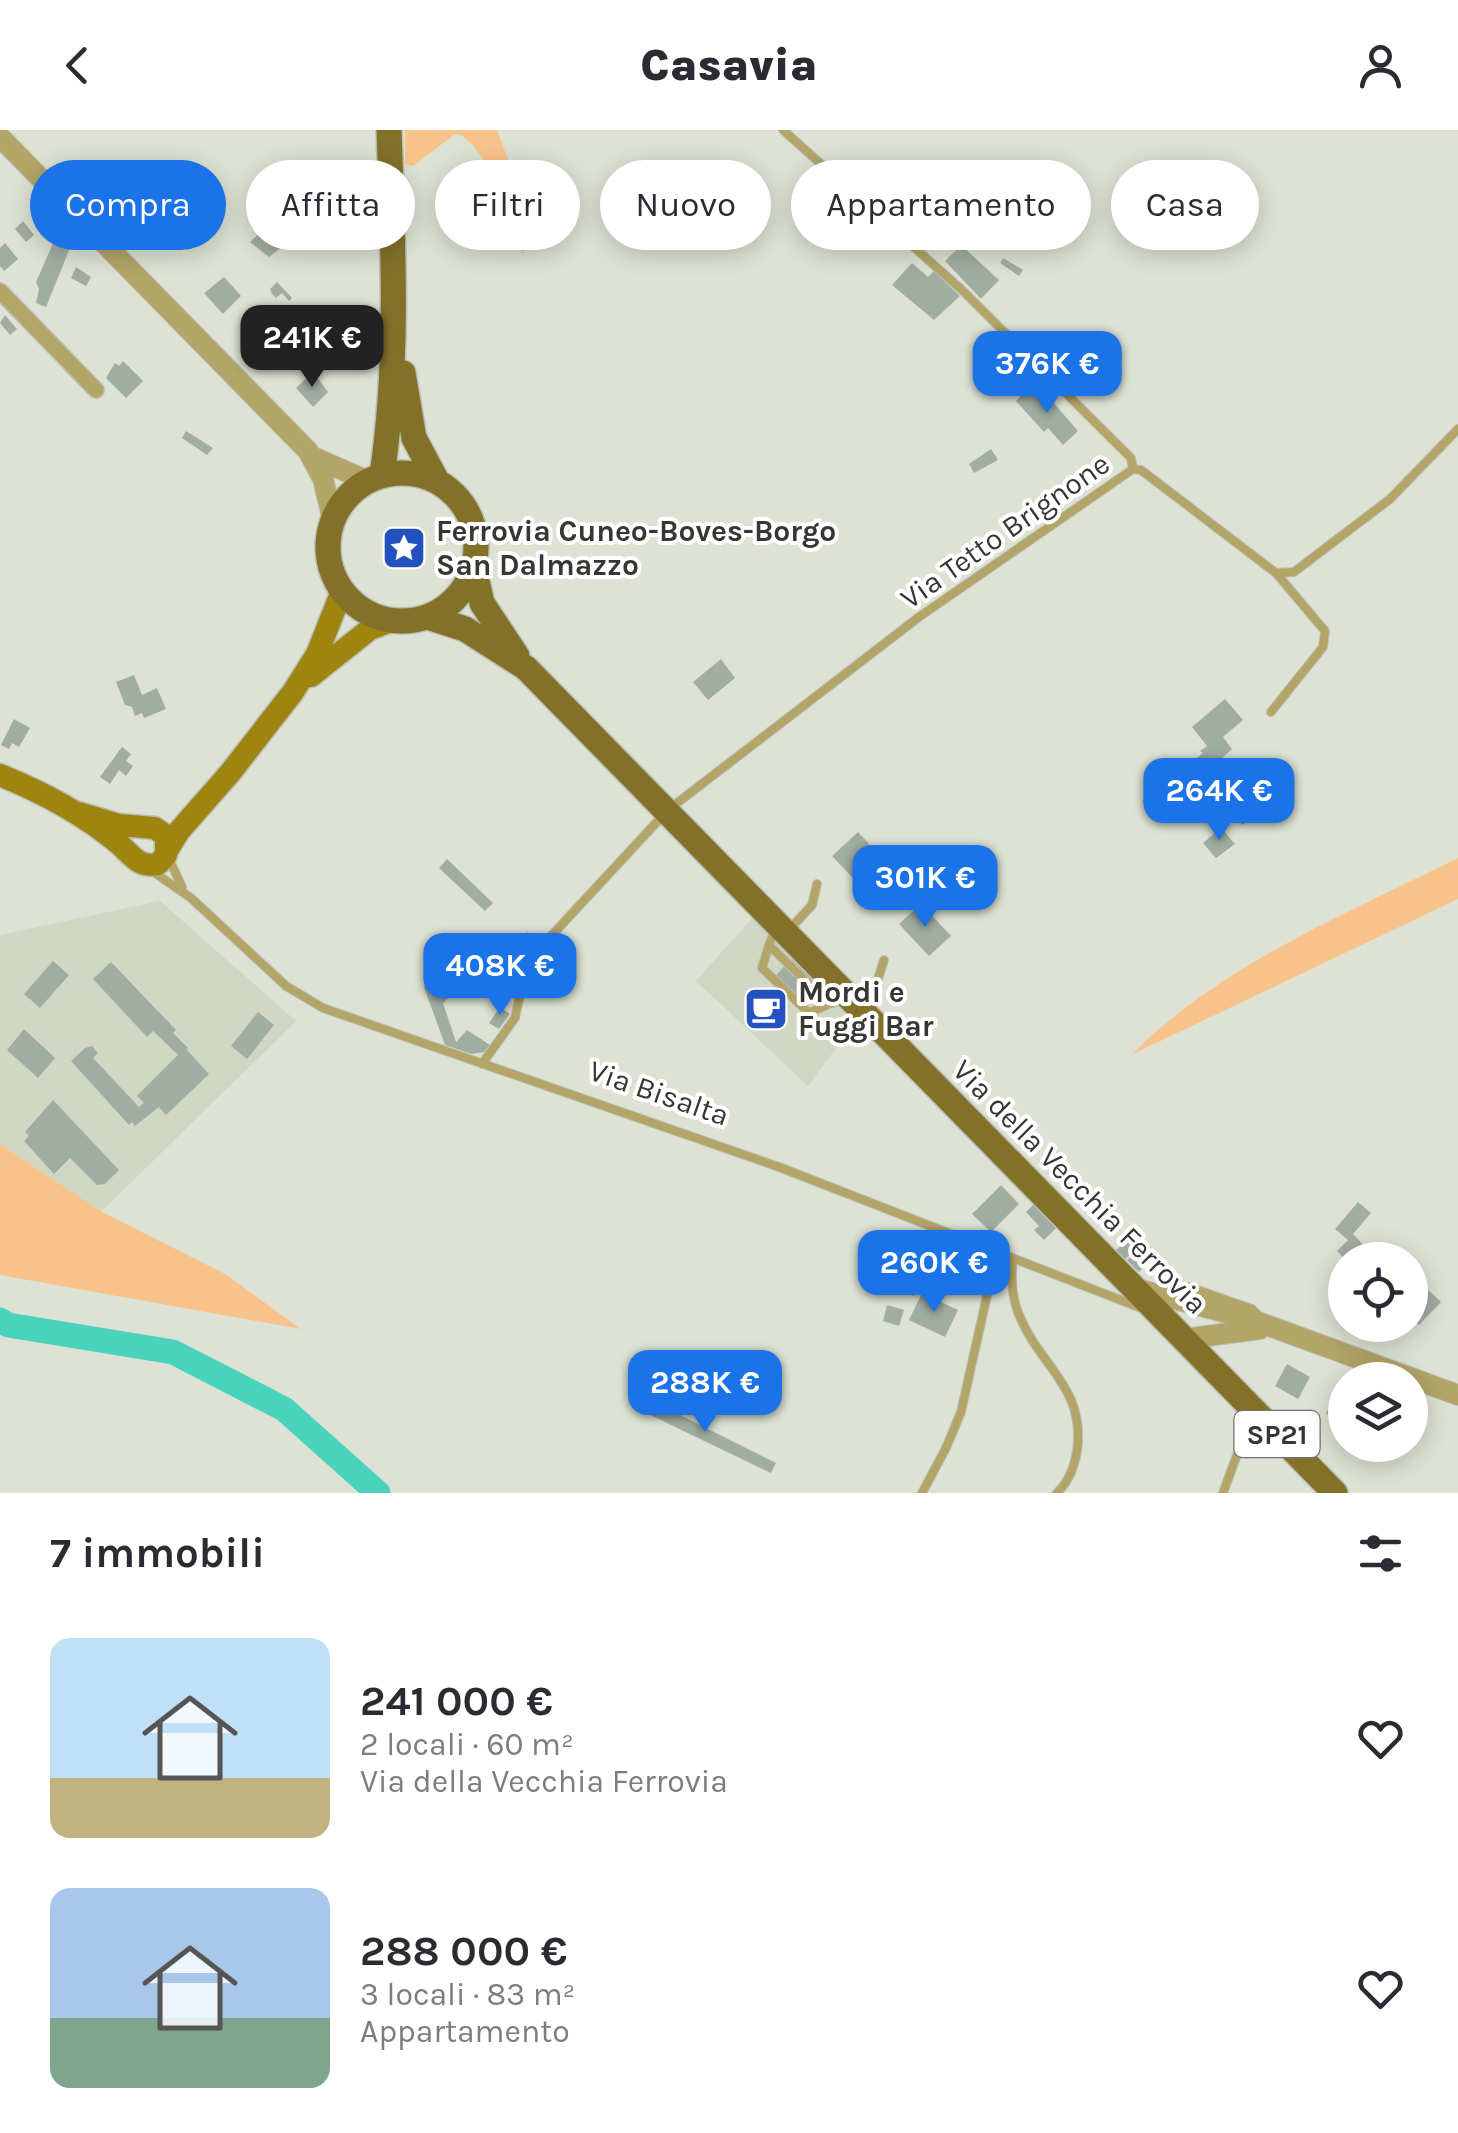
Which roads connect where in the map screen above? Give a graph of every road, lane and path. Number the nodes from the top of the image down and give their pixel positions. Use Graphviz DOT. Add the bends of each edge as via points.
graph roads {
  1 [pos="389,130"];
  2 [pos="782,130"];
  3 [pos="0,137"];
  4 [pos="0,290"];
  5 [pos="394,299"];
  6 [pos="96,390"];
  7 [pos="1458,429"];
  8 [pos="313,457"];
  9 [pos="1133,469"];
  10 [pos="375,478"];
  11 [pos="438,481"];
  12 [pos="333,521"];
  13 [pos="474,568"];
  14 [pos="1276,573"];
  15 [pos="342,591"];
  16 [pos="428,617"];
  17 [pos="390,621"];
  18 [pos="526,668"];
  19 [pos="293,692"];
  20 [pos="1271,712"];
  21 [pos="0,776"];
  22 [pos="199,807"];
  23 [pos="668,810"];
  24 [pos="79,813"];
  25 [pos="145,828"];
  26 [pos="167,852"];
  27 [pos="136,860"];
  28 [pos="816,884"];
  29 [pos="191,898"];
  30 [pos="777,935"];
  31 [pos="884,960"];
  32 [pos="844,1003"];
  33 [pos="482,1064"];
  34 [pos="997,1252"];
  35 [pos="1013,1258"];
  36 [pos="1151,1301"];
  37 [pos="1214,1308"];
  38 [pos="1272,1329"];
  39 [pos="1226,1331"];
  40 [pos="1184,1339"];
  41 [pos="1220,1375"];
  42 [pos="1458,1395"];
  43 [pos="1260,1416"];
  44 [pos="922,1493"];
  45 [pos="1057,1493"];
  46 [pos="1223,1493"];
  47 [pos="1335,1493"];
  1 -- 5 [label="main road"];
  2 -- 9 [label="lane" via="962,292 1131,458"];
  3 -- 8 [label="street"];
  4 -- 6 [label="street"];
  5 -- 10 [label="main road" via="388,433"];
  5 -- 11 [label="main road" via="414,438"];
  7 -- 14 [label="lane" via="1390,498 1294,572"];
  8 -- 10 [label="street"];
  8 -- 12 [label="street"];
  9 -- 14 [label="lane, Via Tetto Brignone"];
  9 -- 23 [label="lane, Via Tetto Brignone" via="919,617"];
  10 -- 11 [label="main road" via="401,472"];
  10 -- 12 [label="main road" via="341,505"];
  11 -- 13 [label="main road" via="471,518"];
  12 -- 15 [label="main road" via="329,557"];
  13 -- 16 [label="main road" via="464,589"];
  13 -- 18 [label="main road, Via della Vecchia Ferrovia / SP21" via="482,603"];
  14 -- 20 [label="lane, Via Tetto Brignone" via="1324,631 1323,647"];
  15 -- 17 [label="main road"];
  15 -- 19 [label="main road" via="317,654"];
  16 -- 17 [label="main road"];
  16 -- 18 [label="main road, Via della Vecchia Ferrovia / SP21" via="465,629"];
  17 -- 19 [label="main road" via="335,654"];
  18 -- 23 [label="main road, Via della Vecchia Ferrovia / SP21"];
  19 -- 22 [label="main road"];
  21 -- 24 [label="main road, Via Bisalta"];
  22 -- 25 [label="main road"];
  22 -- 26 [label="main road"];
  23 -- 30 [label="main road, Via della Vecchia Ferrovia / SP21"];
  23 -- 33 [label="lane, Via Tetto Brignone" via="527,962 515,1018"];
  24 -- 25 [label="main road, Via Bisalta"];
  24 -- 27 [label="main road, Via Bisalta"];
  25 -- 26 [label="main road, Via Bisalta" via="161,831"];
  25 -- 27 [label="main road" via="132,837"];
  26 -- 27 [label="main road" via="158,864"];
  26 -- 29 [label="lane, Via Bisalta"];
  27 -- 29 [label="lane, Via Bisalta"];
  28 -- 30 [label="lane" via="812,905"];
  29 -- 33 [label="lane, Via Bisalta" via="286,986 323,1008"];
  30 -- 32 [label="main road, Via della Vecchia Ferrovia / SP21"];
  30 -- 32 [label="lane" via="762,968 808,1013"];
  31 -- 32 [label="lane" via="878,979"];
  32 -- 36 [label="main road, Via della Vecchia Ferrovia / SP21"];
  33 -- 34 [label="lane, Via Bisalta"];
  34 -- 35 [label="lane, Via Bisalta"];
  34 -- 44 [label="lane" via="961,1412"];
  35 -- 36 [label="lane, Via Bisalta"];
  35 -- 45 [label="lane" via="1016,1308 1078,1416 1075,1460"];
  36 -- 37 [label="street, Via Bisalta"];
  36 -- 38 [label="lane" via="1188,1287 1252,1309"];
  36 -- 40 [label="main road, Via della Vecchia Ferrovia / SP21"];
  37 -- 38 [label="street, Via Bisalta"];
  37 -- 40 [label="street" via="1195,1319"];
  38 -- 39 [label="street, Via Bisalta"];
  38 -- 42 [label="street, Via Bisalta"];
  39 -- 40 [label="street, Via Bisalta"];
  39 -- 41 [label="street" via="1215,1348"];
  40 -- 41 [label="main road, Via della Vecchia Ferrovia / SP21"];
  41 -- 43 [label="main road, Via della Vecchia Ferrovia / SP21"];
  43 -- 46 [label="lane"];
  43 -- 47 [label="main road, Via della Vecchia Ferrovia / SP21"];
}
